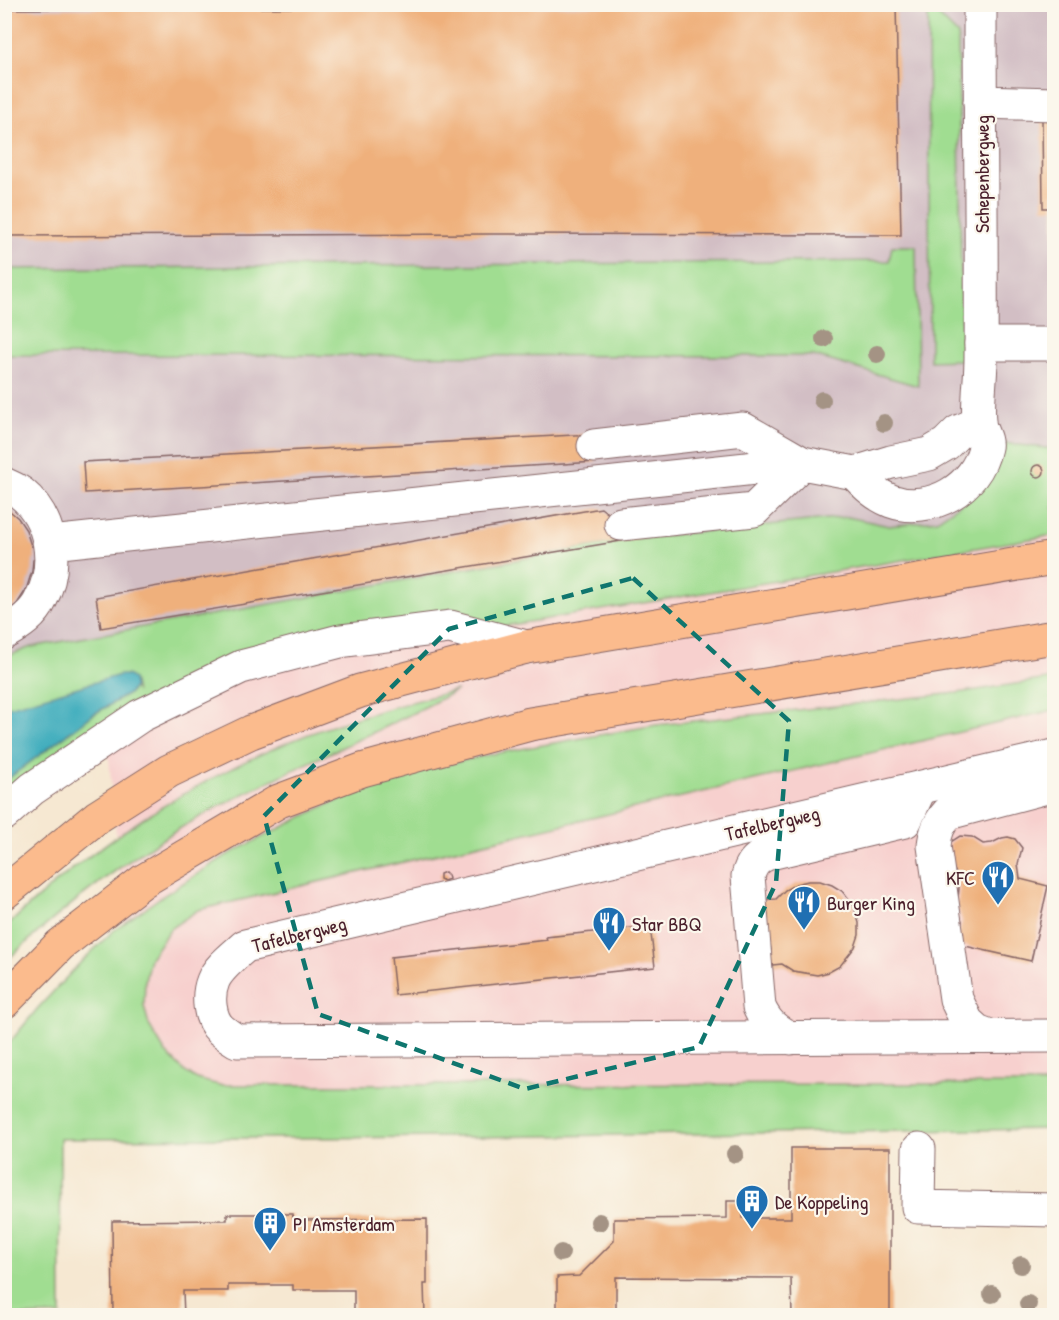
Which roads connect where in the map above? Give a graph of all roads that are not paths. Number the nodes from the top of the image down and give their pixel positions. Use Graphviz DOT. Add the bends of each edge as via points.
graph roads {
  1 [pos="980,4"];
  2 [pos="980,102"];
  3 [pos="1054,104"];
  4 [pos="981,344"];
  5 [pos="1054,344"];
  6 [pos="979,423"];
  7 [pos="594,446"];
  8 [pos="802,463"];
  9 [pos="855,473"];
  10 [pos="4,484"];
  11 [pos="621,524"];
  12 [pos="51,543"];
  13 [pos="1054,558"];
  14 [pos="4,633"];
  15 [pos="1054,637"];
  16 [pos="526,647"];
  17 [pos="1054,756"];
  18 [pos="1054,785"];
  19 [pos="920,788"];
  20 [pos="4,814"];
  21 [pos="4,893"];
  22 [pos="4,1002"];
  23 [pos="990,1036"];
  24 [pos="1054,1036"];
  25 [pos="791,1038"];
  26 [pos="920,1149"];
  27 [pos="1054,1210"];
  1 -- 2 [label="street, Schepenbergweg"];
  2 -- 3 [label="street"];
  2 -- 4 [label="street, Schepenbergweg"];
  4 -- 5 [label="street"];
  4 -- 6 [label="street, Schepenbergweg"];
  6 -- 9 [label="street" via="958,432 929,454"];
  6 -- 9 [label="street, Schepenbergweg" via="986,444 982,459 962,486 948,496 906,505 865,485"];
  7 -- 8 [label="street" via="743,429"];
  8 -- 9 [label="street"];
  8 -- 11 [label="street" via="754,510"];
  8 -- 12 [label="street"];
  10 -- 12 [label="street" via="21,493 40,516"];
  12 -- 14 [label="street" via="51,573 41,600 22,623"];
  13 -- 16 [label="highway"];
  15 -- 22 [label="highway" via="530,724 362,770 279,801 143,881 60,945"];
  16 -- 20 [label="street" via="450,627 340,641 241,667 140,716 32,789"];
  16 -- 21 [label="highway" via="360,691 241,737 169,771 97,817"];
  17 -- 19 [label="street, Tafelbergweg"];
  18 -- 23 [label="street" via="948,813 935,837 956,999 968,1022"];
  19 -- 25 [label="street" via="905,821 765,854 750,868 759,1007 771,1027"];
  19 -- 25 [label="street, Tafelbergweg" via="244,946 213,980 209,1000 220,1029 237,1041"];
  23 -- 24 [label="street, Tafelbergweg"];
  23 -- 25 [label="street, Tafelbergweg"];
  26 -- 27 [label="street" via="918,1207"];
}
